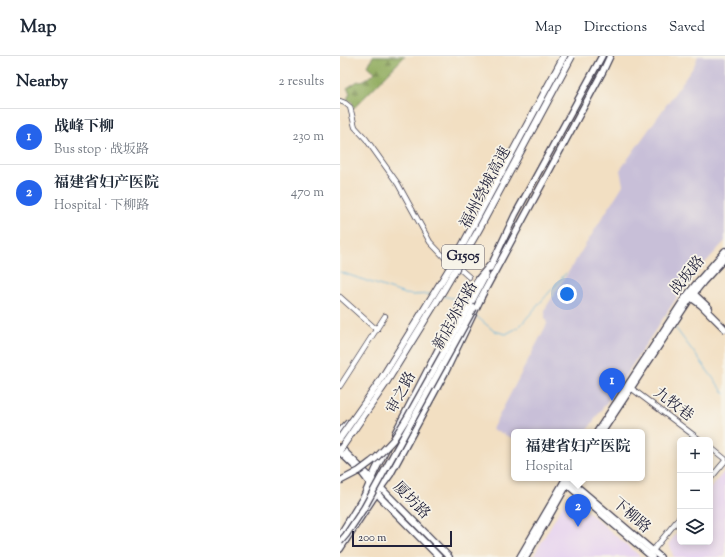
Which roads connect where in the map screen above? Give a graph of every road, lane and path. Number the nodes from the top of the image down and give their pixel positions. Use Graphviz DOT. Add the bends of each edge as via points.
graph roads {
  1 [pos="564,56"];
  2 [pos="572,56"];
  3 [pos="602,56"];
  4 [pos="610,56"];
  5 [pos="614,56"];
  6 [pos="603,71"];
  7 [pos="340,101"];
  8 [pos="725,251"];
  9 [pos="725,258"];
  10 [pos="469,277"];
  11 [pos="691,294"];
  12 [pos="340,297"];
  13 [pos="471,306"];
  14 [pos="385,316"];
  15 [pos="725,324"];
  16 [pos="668,327"];
  17 [pos="725,329"];
  18 [pos="376,330"];
  19 [pos="378,384"];
  20 [pos="340,386"];
  21 [pos="631,388"];
  22 [pos="599,429"];
  23 [pos="604,429"];
  24 [pos="340,432"];
  25 [pos="696,437"];
  26 [pos="340,438"];
  27 [pos="340,450"];
  28 [pos="713,450"];
  29 [pos="725,460"];
  30 [pos="713,476"];
  31 [pos="340,481"];
  32 [pos="371,481"];
  33 [pos="567,481"];
  34 [pos="567,481"];
  35 [pos="569,481"];
  36 [pos="379,490"];
  37 [pos="677,521"];
  38 [pos="340,535"];
  39 [pos="340,542"];
  40 [pos="340,549"];
  41 [pos="651,554"];
  42 [pos="439,557"];
  43 [pos="449,557"];
  44 [pos="520,557"];
  45 [pos="526,557"];
  46 [pos="660,557"];
  1 -- 19 [label="highway, 福州绕城高速 / G1505, bridge" via="454,261"];
  2 -- 27 [label="highway, 福州绕城高速 / G1505, bridge" via="443,291 386,383"];
  3 -- 13 [label="main road, 新店外环路" via="515,215"];
  4 -- 6 [label="main road, 新店外环路"];
  5 -- 6 [label="main road"];
  6 -- 13 [label="main road, 新店外环路" via="481,298"];
  7 -- 10 [label="street" via="350,107 355,127 398,184 430,242 448,261"];
  8 -- 11 [label="main road, 战坂路"];
  9 -- 11 [label="main road, 战坂路"];
  11 -- 15 [label="main road" via="704,302"];
  11 -- 16 [label="main road, 战坂路"];
  11 -- 17 [label="main road"];
  12 -- 18 [label="street"];
  13 -- 31 [label="main road, 新店外环路, bridge" via="393,440 371,462"];
  13 -- 32 [label="main road, 审之路" via="459,309"];
  13 -- 36 [label="main road, 审之路, bridge" via="471,318 446,371 390,475"];
  13 -- 39 [label="main road, 新店外环路, bridge" via="364,508"];
  14 -- 18 [label="street"];
  16 -- 21 [label="main road"];
  16 -- 22 [label="main road"];
  18 -- 20 [label="street"];
  19 -- 24 [label="highway, bridge"];
  19 -- 26 [label="highway, 福州绕城高速 / G1505, bridge"];
  21 -- 23 [label="main road"];
  21 -- 25 [label="street, 九牧巷"];
  27 -- 32 [label="main road, 厦坊路"];
  28 -- 29 [label="street"];
  29 -- 30 [label="street"];
  32 -- 36 [label="main road, 厦坊路"];
  32 -- 38 [label="main road, 审之路"];
  33 -- 44 [label="main road"];
  34 -- 45 [label="main road"];
  35 -- 41 [label="main road, 下柳路"];
  36 -- 40 [label="main road, 审之路"];
  36 -- 42 [label="main road, 厦坊路" via="381,498"];
  36 -- 43 [label="main road, 厦坊路"];
  37 -- 41 [label="street"];
  41 -- 46 [label="main road, 下柳路"];
}
